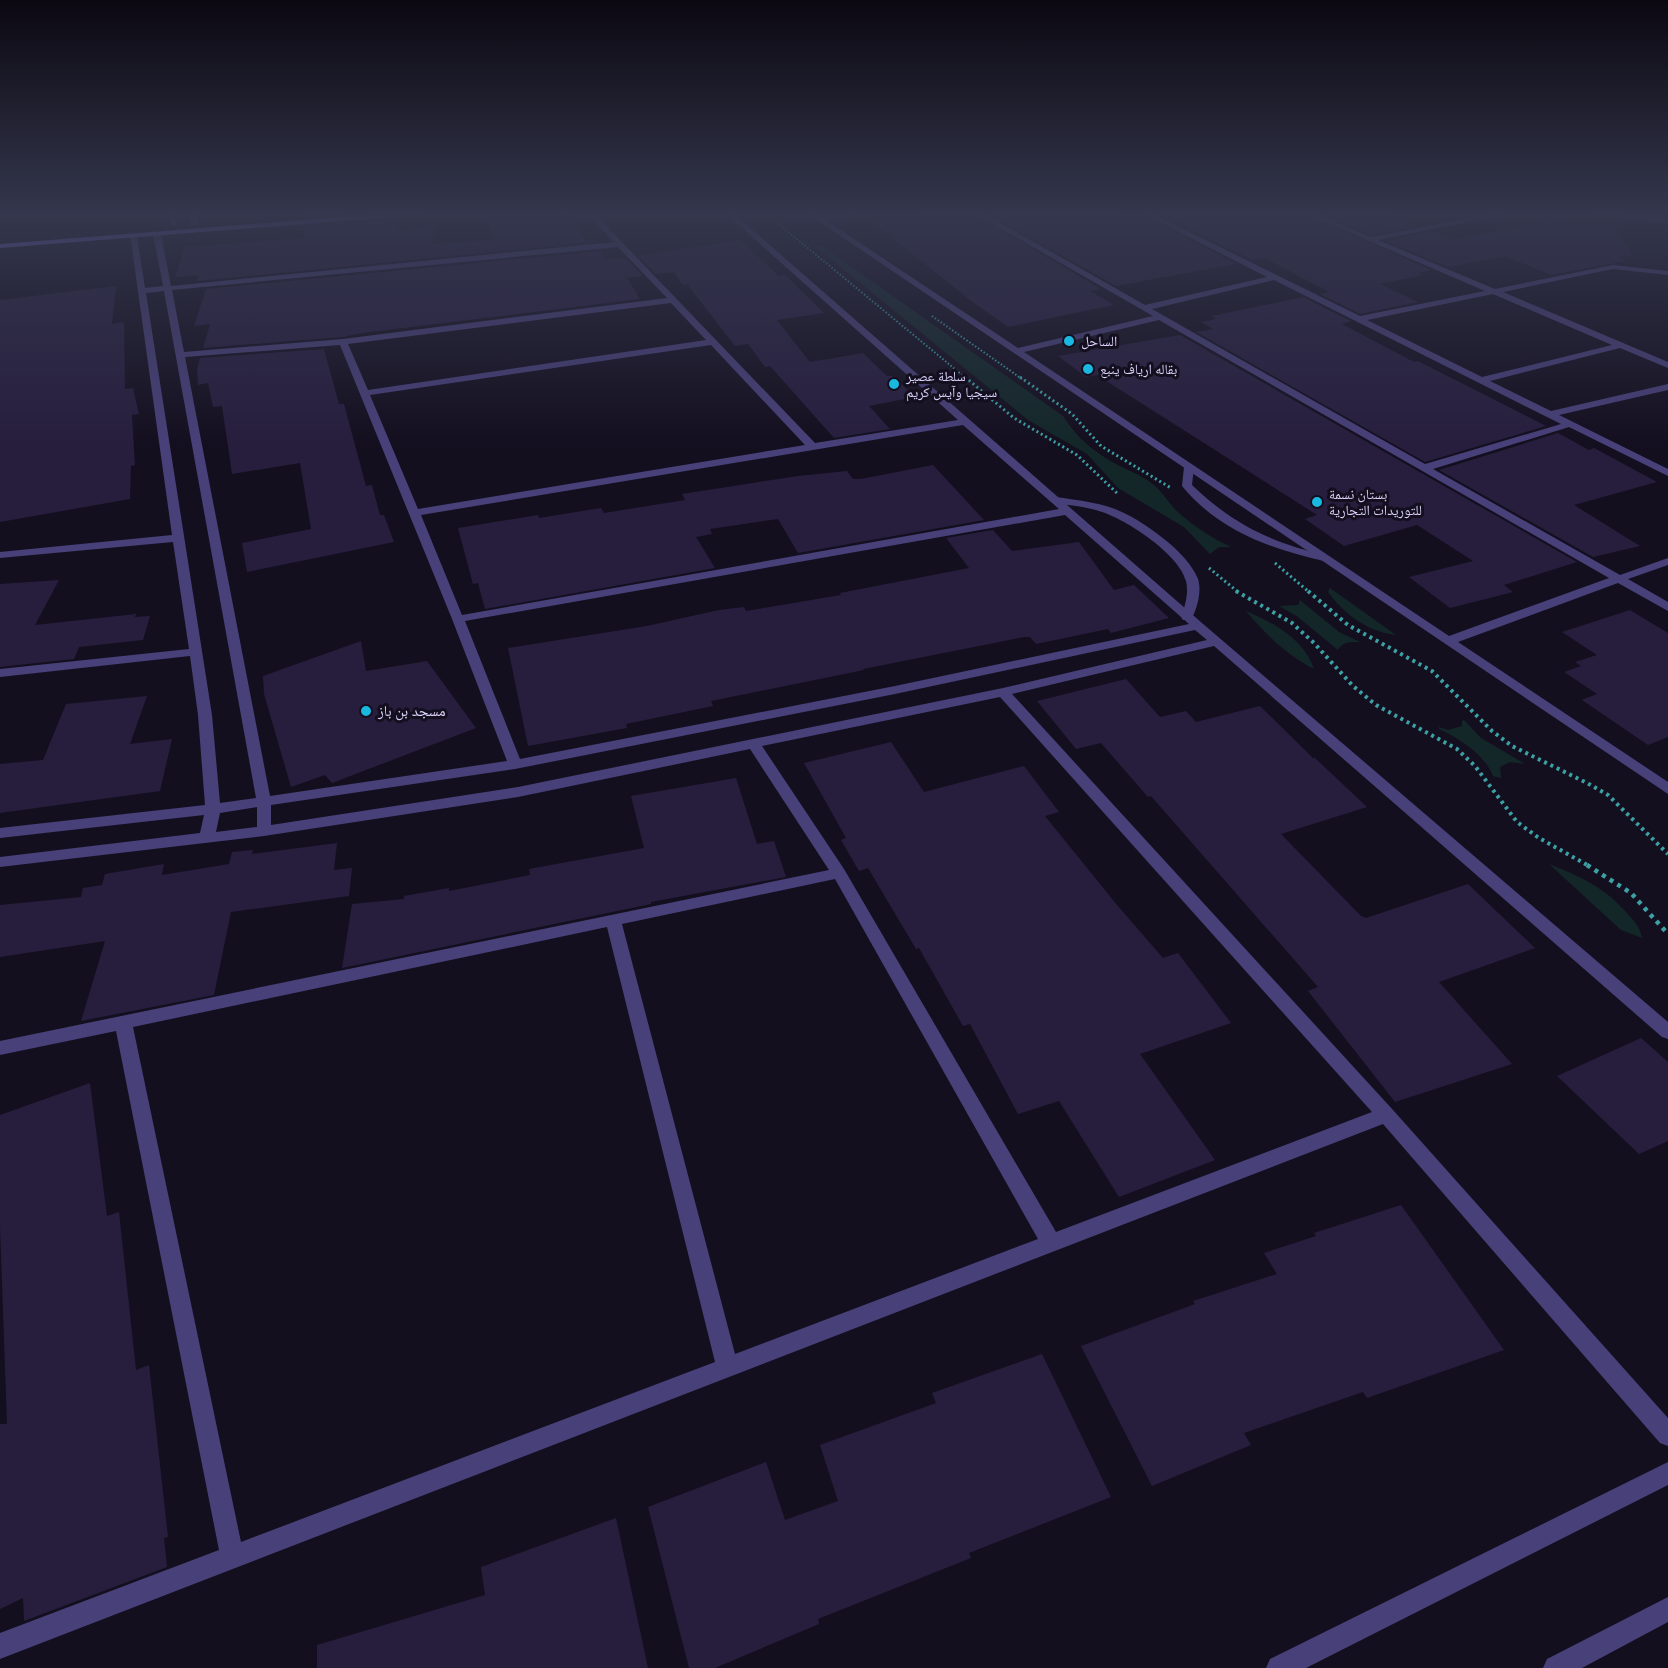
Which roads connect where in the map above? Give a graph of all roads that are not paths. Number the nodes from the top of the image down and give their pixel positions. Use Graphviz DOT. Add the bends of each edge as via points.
graph roads {
  1 [pos="151,290"];
  2 [pos="167,290"];
  3 [pos="663,290"];
  4 [pos="819,290"];
  5 [pos="925,290"];
  6 [pos="1112,290"];
  7 [pos="1224,290"];
  8 [pos="1300,290"];
  9 [pos="1493,290"];
  10 [pos="1502,290"];
  11 [pos="141,291"];
  12 [pos="1496,291"];
  13 [pos="673,300"];
  14 [pos="1144,308"];
  15 [pos="1161,317"];
  16 [pos="1359,319"];
  17 [pos="343,342"];
  18 [pos="714,342"];
  19 [pos="1621,345"];
  20 [pos="1017,351"];
  21 [pos="179,355"];
  22 [pos="1668,365"];
  23 [pos="1481,380"];
  24 [pos="1668,387"];
  25 [pos="364,393"];
  26 [pos="1550,414"];
  27 [pos="967,421"];
  28 [pos="1570,424"];
  29 [pos="813,447"];
  30 [pos="1189,467"];
  31 [pos="1424,468"];
  32 [pos="1668,473"];
  33 [pos="1056,500"];
  34 [pos="1069,511"];
  35 [pos="415,513"];
  36 [pos="178,538"];
  37 [pos="0,555"];
  38 [pos="1324,558"];
  39 [pos="1668,561"];
  40 [pos="1619,579"];
  41 [pos="1668,607"];
  42 [pos="1187,617"];
  43 [pos="458,619"];
  44 [pos="1198,627"];
  45 [pos="1448,640"];
  46 [pos="1215,642"];
  47 [pos="195,652"];
  48 [pos="0,673"];
  49 [pos="1003,692"];
  50 [pos="754,744"];
  51 [pos="515,764"];
  52 [pos="1668,789"];
  53 [pos="264,802"];
  54 [pos="213,810"];
  55 [pos="264,831"];
  56 [pos="0,833"];
  57 [pos="207,838"];
  58 [pos="0,862"];
  59 [pos="839,873"];
  60 [pos="613,920"];
  61 [pos="123,1022"];
  62 [pos="1668,1032"];
  63 [pos="0,1048"];
  64 [pos="1386,1115"];
  65 [pos="1052,1243"];
  66 [pos="727,1367"];
  67 [pos="1668,1435"];
  68 [pos="1668,1473"];
  69 [pos="232,1557"];
  70 [pos="1668,1609"];
  71 [pos="0,1646"];
  72 [pos="1279,1668"];
  73 [pos="1556,1668"];
  1 -- 11 [label="street"];
  2 -- 21 [label="street"];
  3 -- 13 [label="street"];
  4 -- 27 [label="street"];
  5 -- 20 [label="street"];
  6 -- 14 [label="street"];
  7 -- 14 [label="street"];
  8 -- 16 [label="street"];
  9 -- 12 [label="street"];
  10 -- 12 [label="street"];
  11 -- 36 [label="street"];
  12 -- 16 [label="street"];
  12 -- 19 [label="street"];
  13 -- 17 [label="street"];
  13 -- 18 [label="street"];
  14 -- 15 [label="street"];
  15 -- 20 [label="street"];
  15 -- 31 [label="street"];
  16 -- 23 [label="street"];
  17 -- 21 [label="street"];
  17 -- 25 [label="street"];
  18 -- 25 [label="street"];
  18 -- 29 [label="street"];
  19 -- 22 [label="street"];
  19 -- 23 [label="street"];
  20 -- 30 [label="street"];
  21 -- 53 [label="street"];
  23 -- 26 [label="street"];
  24 -- 26 [label="street"];
  25 -- 35 [label="street"];
  26 -- 28 [label="street"];
  27 -- 29 [label="street"];
  27 -- 33 [label="street"];
  28 -- 31 [label="street"];
  28 -- 32 [label="street"];
  29 -- 35 [label="street"];
  30 -- 38 [label="street"];
  30 -- 38 [label="street" via="1187,486 1231,525 1263,542"];
  31 -- 40 [label="street"];
  33 -- 34 [label="street"];
  33 -- 42 [label="street" via="1113,512 1158,540 1191,579 1193,599"];
  34 -- 42 [label="street"];
  34 -- 43 [label="street"];
  35 -- 43 [label="street"];
  36 -- 37 [label="street"];
  36 -- 47 [label="street"];
  38 -- 45 [label="street"];
  39 -- 40 [label="street"];
  40 -- 41 [label="street"];
  40 -- 45 [label="street"];
  42 -- 44 [label="street"];
  43 -- 51 [label="street"];
  44 -- 46 [label="street"];
  44 -- 51 [label="street"];
  45 -- 52 [label="street"];
  46 -- 49 [label="street"];
  46 -- 62 [label="street"];
  47 -- 48 [label="street"];
  47 -- 54 [label="street"];
  49 -- 50 [label="street"];
  49 -- 64 [label="street"];
  50 -- 55 [label="street" via="518,792"];
  50 -- 59 [label="street"];
  51 -- 53 [label="street"];
  53 -- 54 [label="street"];
  53 -- 55 [label="street"];
  54 -- 56 [label="street"];
  54 -- 57 [label="street"];
  55 -- 57 [label="street"];
  57 -- 58 [label="street"];
  59 -- 60 [label="street"];
  59 -- 65 [label="street"];
  60 -- 61 [label="street"];
  60 -- 66 [label="street"];
  61 -- 63 [label="street"];
  61 -- 69 [label="street"];
  64 -- 65 [label="street"];
  64 -- 67 [label="street"];
  65 -- 66 [label="street"];
  66 -- 69 [label="street"];
  68 -- 72 [label="street"];
  69 -- 71 [label="street"];
  70 -- 73 [label="street"];
}
